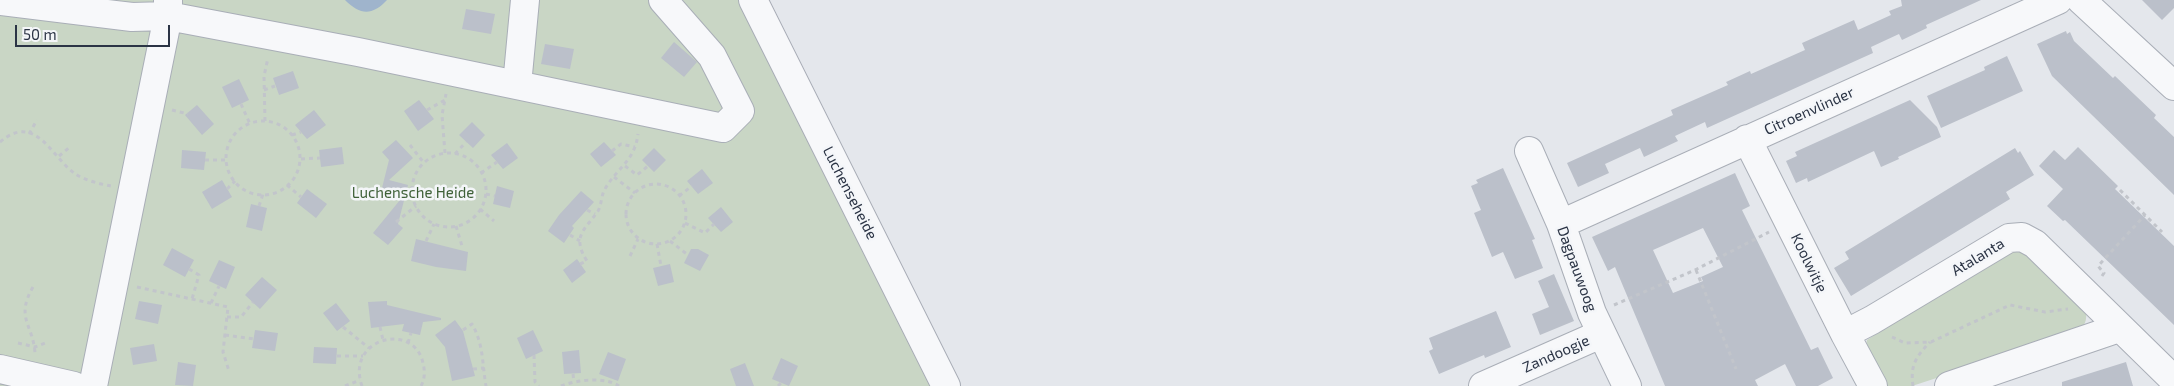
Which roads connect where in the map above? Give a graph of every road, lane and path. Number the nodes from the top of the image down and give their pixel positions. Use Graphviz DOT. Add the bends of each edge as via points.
graph roads {
  1 [pos="525,0"];
  2 [pos="663,0"];
  3 [pos="753,0"];
  4 [pos="2058,0"];
  5 [pos="2081,0"];
  6 [pos="0,1"];
  7 [pos="168,8"];
  8 [pos="272,36"];
  9 [pos="451,71"];
  10 [pos="517,85"];
  11 [pos="276,86"];
  12 [pos="2174,86"];
  13 [pos="264,90"];
  14 [pos="445,100"];
  15 [pos="241,104"];
  16 [pos="427,110"];
  17 [pos="641,111"];
  18 [pos="37,120"];
  19 [pos="264,122"];
  20 [pos="250,124"];
  21 [pos="301,132"];
  22 [pos="29,134"];
  23 [pos="292,135"];
  24 [pos="1747,139"];
  25 [pos="0,142"];
  26 [pos="466,142"];
  27 [pos="410,145"];
  28 [pos="635,146"];
  29 [pos="70,147"];
  30 [pos="612,151"];
  31 [pos="1529,151"];
  32 [pos="445,153"];
  33 [pos="455,154"];
  34 [pos="59,156"];
  35 [pos="320,158"];
  36 [pos="300,159"];
  37 [pos="205,160"];
  38 [pos="227,160"];
  39 [pos="497,162"];
  40 [pos="424,163"];
  41 [pos="624,166"];
  42 [pos="648,166"];
  43 [pos="481,173"];
  44 [pos="614,177"];
  45 [pos="235,181"];
  46 [pos="288,185"];
  47 [pos="134,186"];
  48 [pos="692,186"];
  49 [pos="227,190"];
  50 [pos="2120,190"];
  51 [pos="635,193"];
  52 [pos="263,194"];
  53 [pos="407,194"];
  54 [pos="413,194"];
  55 [pos="486,194"];
  56 [pos="495,196"];
  57 [pos="680,196"];
  58 [pos="301,197"];
  59 [pos="259,206"];
  60 [pos="416,206"];
  61 [pos="480,209"];
  62 [pos="587,210"];
  63 [pos="595,214"];
  64 [pos="2145,215"];
  65 [pos="494,221"];
  66 [pos="396,222"];
  67 [pos="1789,222"];
  68 [pos="685,223"];
  69 [pos="434,224"];
  70 [pos="714,224"];
  71 [pos="1561,224"];
  72 [pos="456,226"];
  73 [pos="2162,232"];
  74 [pos="570,235"];
  75 [pos="638,238"];
  76 [pos="426,241"];
  77 [pos="580,241"];
  78 [pos="670,241"];
  79 [pos="657,244"];
  80 [pos="462,246"];
  81 [pos="630,256"];
  82 [pos="688,256"];
  83 [pos="580,264"];
  84 [pos="661,266"];
  85 [pos="189,269"];
  86 [pos="1696,270"];
  87 [pos="114,283"];
  88 [pos="33,286"];
  89 [pos="219,286"];
  90 [pos="2088,296"];
  91 [pos="192,299"];
  92 [pos="253,302"];
  93 [pos="211,303"];
  94 [pos="227,317"];
  95 [pos="1872,320"];
  96 [pos="1597,323"];
  97 [pos="343,327"];
  98 [pos="380,327"];
  99 [pos="2119,328"];
  100 [pos="463,330"];
  101 [pos="411,333"];
  102 [pos="1844,334"];
  103 [pos="225,335"];
  104 [pos="254,338"];
  105 [pos="383,340"];
  106 [pos="48,342"];
  107 [pos="1931,342"];
  108 [pos="18,343"];
  109 [pos="408,343"];
  110 [pos="34,347"];
  111 [pos="369,348"];
  112 [pos="534,355"];
  113 [pos="337,356"];
  114 [pos="363,356"];
  115 [pos="484,368"];
  116 [pos="1736,368"];
  117 [pos="0,369"];
  118 [pos="473,369"];
  119 [pos="229,371"];
  120 [pos="573,374"];
  121 [pos="29,376"];
  122 [pos="609,378"];
  123 [pos="360,380"];
  124 [pos="2174,380"];
  125 [pos="574,382"];
  126 [pos="608,382"];
  127 [pos="74,386"];
  128 [pos="93,386"];
  129 [pos="345,386"];
  130 [pos="362,386"];
  131 [pos="421,386"];
  132 [pos="486,386"];
  133 [pos="539,386"];
  134 [pos="561,386"];
  135 [pos="619,386"];
  136 [pos="946,386"];
  137 [pos="1483,386"];
  138 [pos="1627,386"];
  139 [pos="1873,386"];
  140 [pos="1913,386"];
  141 [pos="1948,386"];
  1 -- 10 [label="street"];
  2 -- 17 [label="street" via="712,56 740,112 723,128"];
  3 -- 136 [label="street, Luchenseheide"];
  4 -- 24 [label="street, Citroenvlinder"];
  5 -- 12 [label="street"];
  6 -- 7 [label="street" via="132,17"];
  7 -- 8 [label="street"];
  7 -- 47 [label="street"];
  8 -- 9 [label="street"];
  8 -- 13 [label="path"];
  9 -- 10 [label="street"];
  9 -- 14 [label="path"];
  10 -- 17 [label="street"];
  11 -- 13 [label="path"];
  13 -- 19 [label="path"];
  14 -- 16 [label="path"];
  14 -- 32 [label="path" via="442,115"];
  15 -- 20 [label="path"];
  17 -- 28 [label="path"];
  18 -- 22 [label="path"];
  19 -- 20 [label="path"];
  19 -- 23 [label="path" via="283,126"];
  20 -- 38 [label="path" via="231,140"];
  21 -- 23 [label="path"];
  22 -- 25 [label="path" via="18,132"];
  22 -- 34 [label="path" via="36,136"];
  23 -- 36 [label="path"];
  24 -- 67 [label="street, Koolwitje"];
  24 -- 71 [label="street, Citroenvlinder"];
  26 -- 33 [label="path"];
  27 -- 40 [label="path"];
  28 -- 30 [label="path" via="622,144"];
  28 -- 41 [label="path"];
  29 -- 34 [label="path"];
  31 -- 71 [label="street, Dagpauwoog"];
  32 -- 33 [label="path"];
  32 -- 40 [label="path"];
  33 -- 43 [label="path" via="469,159"];
  34 -- 47 [label="path" via="76,175 106,185"];
  35 -- 36 [label="path"];
  36 -- 46 [label="path" via="298,171"];
  37 -- 38 [label="path"];
  38 -- 45 [label="path"];
  39 -- 43 [label="path"];
  40 -- 54 [label="path" via="413,183"];
  41 -- 42 [label="path" via="637,175"];
  41 -- 44 [label="path"];
  43 -- 55 [label="path"];
  44 -- 51 [label="path"];
  44 -- 63 [label="path" via="604,191"];
  45 -- 49 [label="path"];
  45 -- 52 [label="path" via="246,190"];
  46 -- 52 [label="path" via="282,190"];
  46 -- 58 [label="path"];
  47 -- 87 [label="street"];
  48 -- 57 [label="path"];
  50 -- 64 [label="path"];
  51 -- 57 [label="path" via="654,184"];
  51 -- 75 [label="path" via="626,211 627,222"];
  52 -- 59 [label="path"];
  53 -- 54 [label="path"];
  54 -- 60 [label="path"];
  55 -- 56 [label="path"];
  55 -- 61 [label="path"];
  57 -- 68 [label="path" via="686,213"];
  60 -- 66 [label="path"];
  60 -- 69 [label="path"];
  61 -- 65 [label="path"];
  61 -- 72 [label="path" via="468,222"];
  62 -- 63 [label="path"];
  63 -- 77 [label="path" via="584,228"];
  64 -- 73 [label="path"];
  64 -- 90 [label="path" via="2098,266 2104,273"];
  67 -- 86 [label="path"];
  67 -- 102 [label="street, Koolwitje"];
  68 -- 70 [label="path" via="705,233"];
  68 -- 78 [label="path"];
  69 -- 72 [label="path"];
  69 -- 76 [label="path"];
  71 -- 96 [label="street, Dagpauwoog"];
  72 -- 80 [label="path"];
  74 -- 77 [label="path"];
  75 -- 79 [label="path"];
  75 -- 81 [label="path"];
  77 -- 83 [label="path" via="579,246 587,261"];
  78 -- 79 [label="path"];
  78 -- 82 [label="path"];
  79 -- 84 [label="path"];
  85 -- 91 [label="path" via="199,275"];
  86 -- 96 [label="path" via="1627,301"];
  86 -- 116 [label="path"];
  87 -- 91 [label="path"];
  87 -- 128 [label="street"];
  88 -- 110 [label="path" via="25,311"];
  89 -- 93 [label="path"];
  90 -- 95 [label="street, Atalanta" via="2035,244 2022,237 2009,238"];
  90 -- 99 [label="street, Atalanta"];
  90 -- 107 [label="path" via="2068,309 2045,312 2010,306"];
  91 -- 93 [label="path"];
  92 -- 94 [label="path" via="241,317"];
  93 -- 94 [label="path" via="228,306"];
  94 -- 103 [label="path"];
  95 -- 102 [label="street, Atalanta"];
  95 -- 107 [label="path" via="1886,334 1905,343"];
  96 -- 137 [label="street, Zandoogje"];
  96 -- 138 [label="street, Dagpauwoog"];
  97 -- 111 [label="path"];
  98 -- 105 [label="path"];
  99 -- 124 [label="street, Atalanta"];
  99 -- 141 [label="street"];
  100 -- 115 [label="path" via="472,324 484,356"];
  101 -- 109 [label="path"];
  102 -- 139 [label="street, Koolwitje"];
  103 -- 104 [label="path"];
  103 -- 119 [label="path" via="223,352"];
  105 -- 109 [label="path" via="398,339"];
  105 -- 111 [label="path"];
  106 -- 110 [label="path"];
  107 -- 140 [label="path" via="1916,359 1911,371"];
  108 -- 110 [label="path"];
  109 -- 131 [label="path" via="423,360 425,372"];
  110 -- 121 [label="path" via="35,356"];
  111 -- 114 [label="path"];
  112 -- 133 [label="path" via="534,377"];
  113 -- 114 [label="path"];
  114 -- 123 [label="path" via="359,366"];
  115 -- 118 [label="path"];
  115 -- 132 [label="path"];
  117 -- 121 [label="street"];
  120 -- 125 [label="path"];
  121 -- 127 [label="street"];
  122 -- 126 [label="path"];
  123 -- 129 [label="path"];
  123 -- 130 [label="path"];
  125 -- 126 [label="path"];
  125 -- 134 [label="path"];
  126 -- 135 [label="path"];
}
